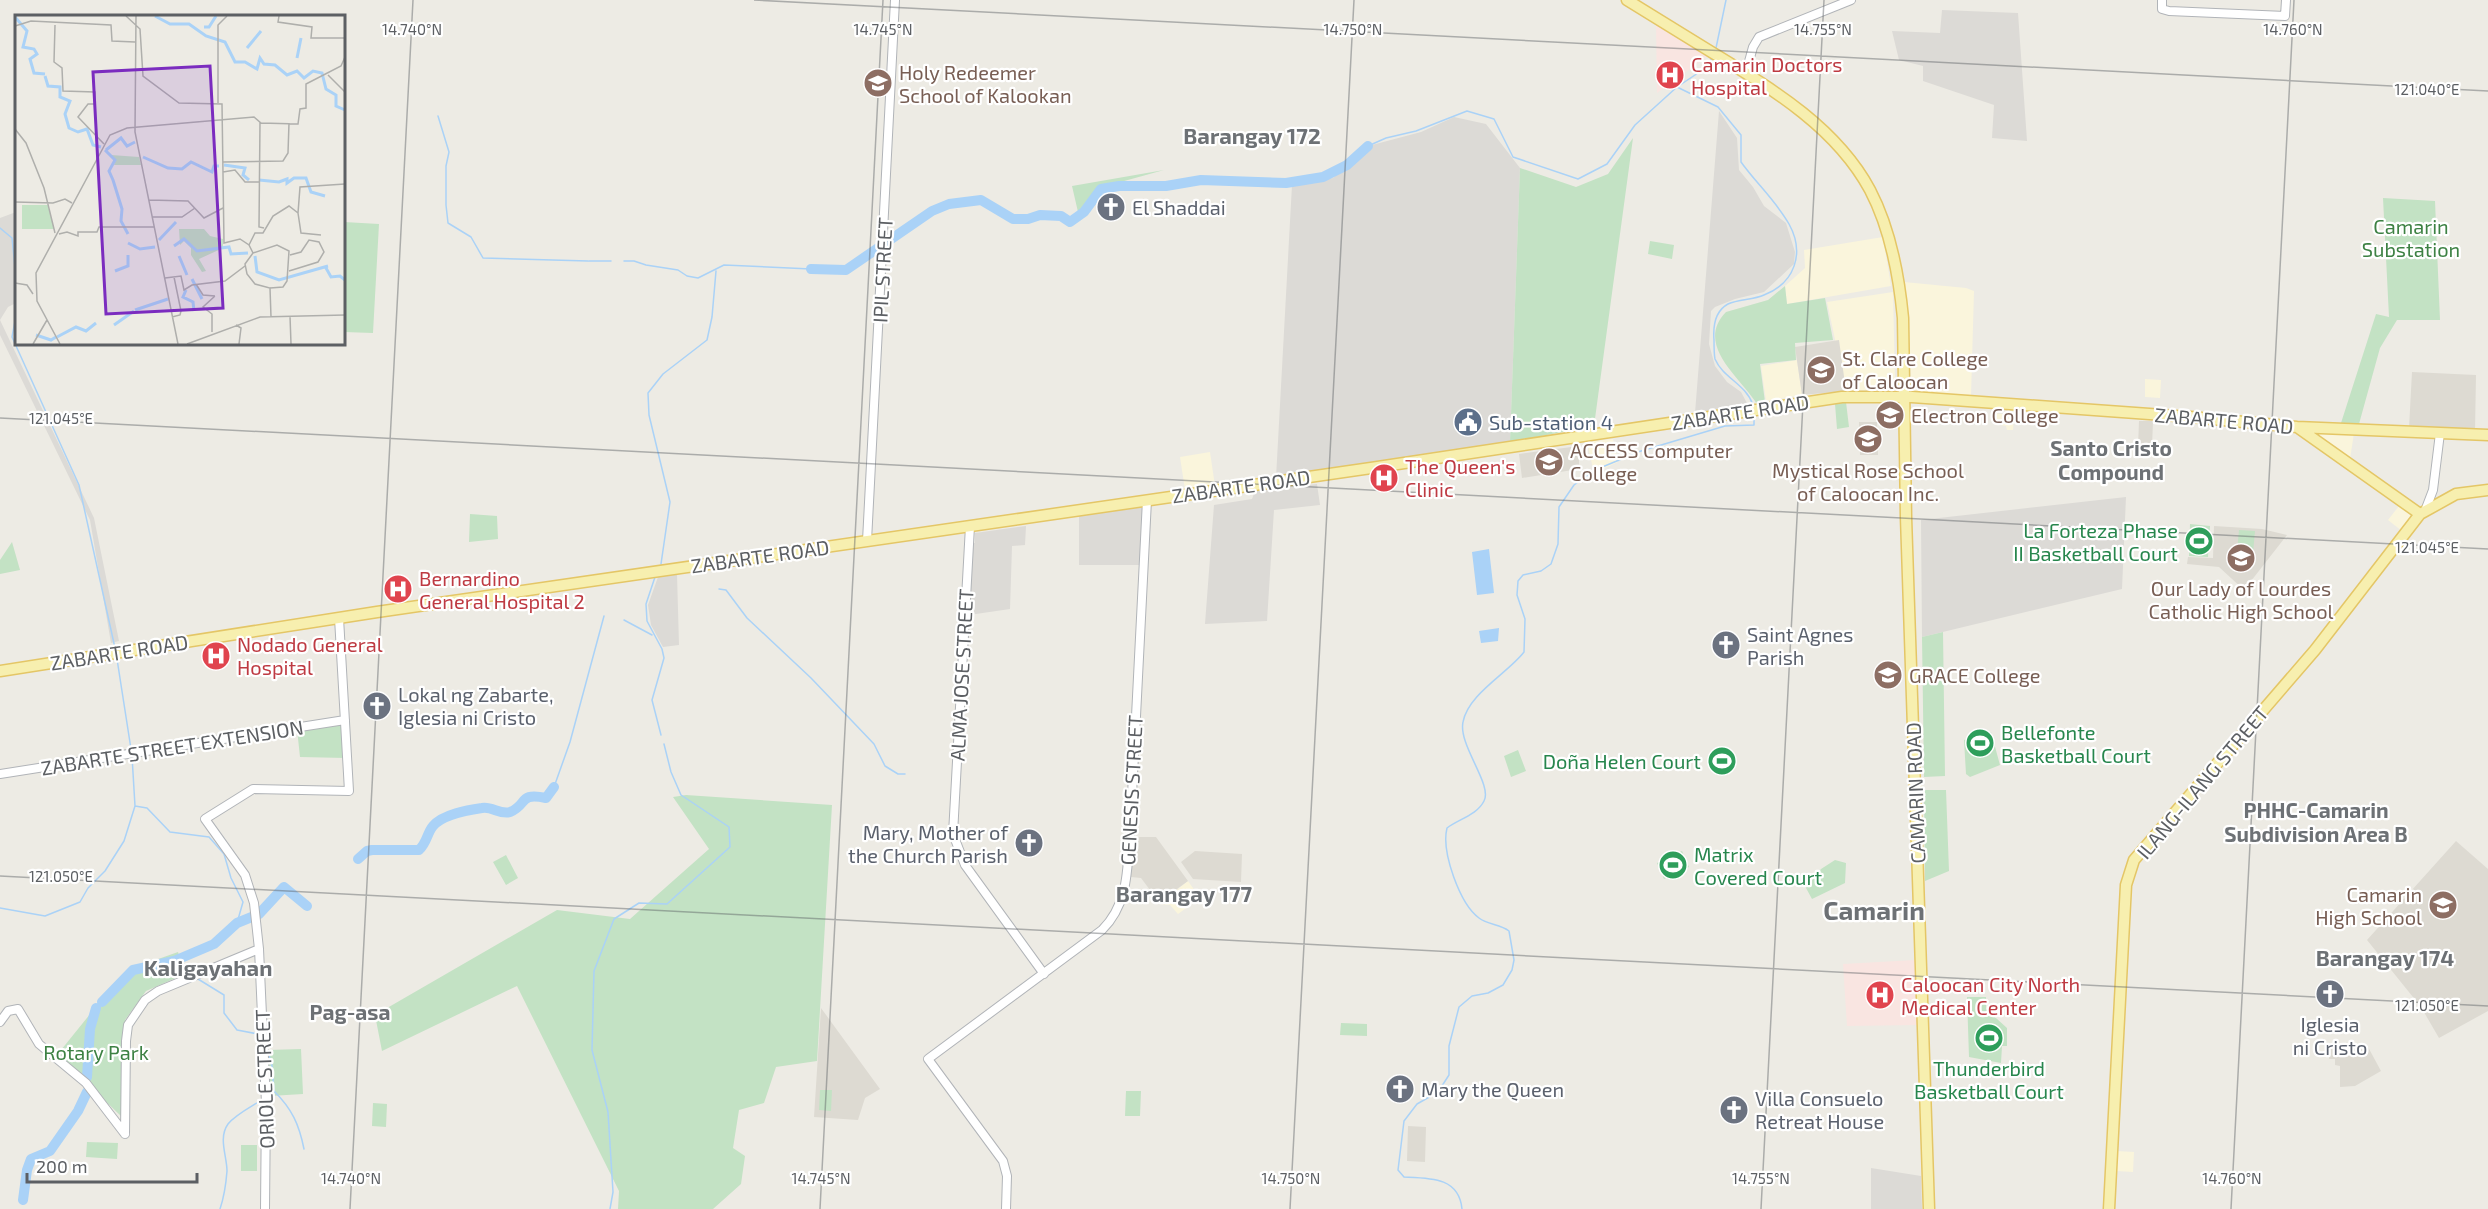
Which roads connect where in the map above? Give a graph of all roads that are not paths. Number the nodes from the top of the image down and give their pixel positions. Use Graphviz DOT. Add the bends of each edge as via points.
graph roads {
  1 [pos="895,0"];
  2 [pos="1627,0"];
  3 [pos="1851,0"];
  4 [pos="2162,0"];
  5 [pos="2286,0"];
  6 [pos="1746,72"];
  7 [pos="1903,397"];
  8 [pos="2297,427"];
  9 [pos="2440,433"];
  10 [pos="2488,435"];
  11 [pos="2433,490"];
  12 [pos="2488,490"];
  13 [pos="1147,500"];
  14 [pos="2438,503"];
  15 [pos="2423,512"];
  16 [pos="970,526"];
  17 [pos="867,541"];
  18 [pos="339,618"];
  19 [pos="0,671"];
  20 [pos="345,720"];
  21 [pos="0,774"];
  22 [pos="259,949"];
  23 [pos="1044,974"];
  24 [pos="0,1022"];
  25 [pos="265,1209"];
  26 [pos="1006,1209"];
  27 [pos="1929,1209"];
  28 [pos="2109,1209"];
  1 -- 17 [label="street, IPIL STREET"];
  2 -- 6 [label="main road, CAMARIN ROAD"];
  3 -- 6 [label="street" via="1759,37"];
  4 -- 5 [label="street" via="2162,9 2169,11 2285,16"];
  6 -- 7 [label="main road, CAMARIN ROAD" via="1800,110 1837,146 1864,181 1886,229 1899,291"];
  7 -- 8 [label="main road, ZABARTE ROAD"];
  7 -- 13 [label="main road, ZABARTE ROAD" via="1831,398"];
  7 -- 27 [label="main road, CAMARIN ROAD"];
  8 -- 9 [label="main road, ZABARTE ROAD"];
  8 -- 15 [label="main road"];
  9 -- 10 [label="main road, ZABARTE ROAD"];
  9 -- 11 [label="street"];
  11 -- 14 [label="street"];
  11 -- 15 [label="street"];
  12 -- 14 [label="main road" via="2456,495"];
  13 -- 16 [label="main road, ZABARTE ROAD"];
  13 -- 23 [label="street, GENESIS STREET" via="1130,834 1123,896 1102,930"];
  14 -- 15 [label="main road"];
  15 -- 28 [label="main road, ILANG-ILANG STREET" via="2315,650 2139,853 2130,870 2126,885"];
  16 -- 17 [label="main road, ZABARTE ROAD"];
  16 -- 23 [label="street, ALMA JOSE STREET" via="955,843 965,865"];
  17 -- 18 [label="main road, ZABARTE ROAD"];
  18 -- 19 [label="main road, ZABARTE ROAD"];
  18 -- 20 [label="street"];
  20 -- 21 [label="street, ZABARTE STREET EXTENSION"];
  20 -- 22 [label="street, ORIOLE STREET" via="349,791 253,789 205,819 245,875 256,917"];
  22 -- 24 [label="street" via="158,991 138,1009 126,1041 125,1134 86,1083 39,1044 18,1010 8,1011"];
  22 -- 25 [label="street, ORIOLE STREET" via="266,1103"];
  23 -- 26 [label="street, GENESIS STREET" via="928,1059 1003,1161 1007,1176"];
}
